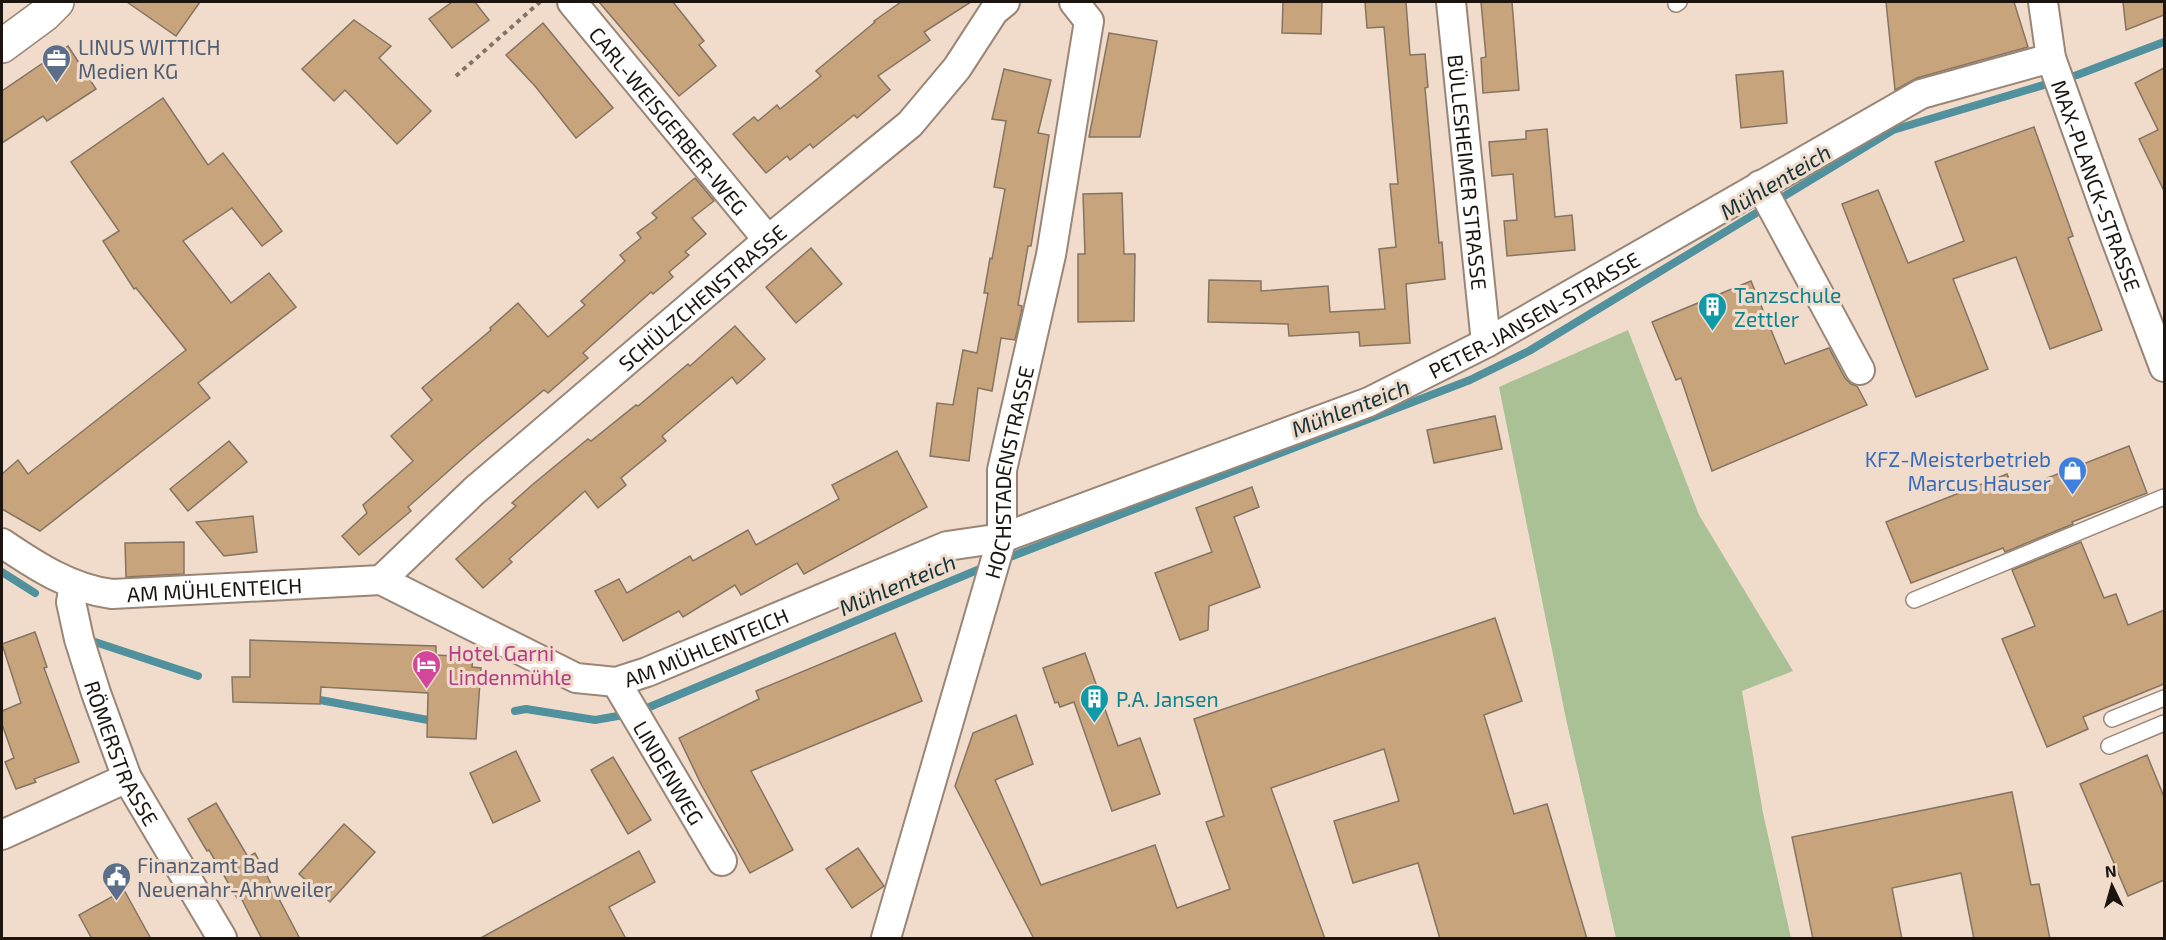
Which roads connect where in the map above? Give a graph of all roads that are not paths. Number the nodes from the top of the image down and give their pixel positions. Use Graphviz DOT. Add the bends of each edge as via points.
graph roads {
  1 [pos="57,2"];
  2 [pos="572,2"];
  3 [pos="1005,2"];
  4 [pos="1074,2"];
  5 [pos="1451,2"];
  6 [pos="2043,2"];
  7 [pos="2,46"];
  8 [pos="2057,73"];
  9 [pos="1767,198"];
  10 [pos="768,240"];
  11 [pos="1486,343"];
  12 [pos="2164,367"];
  13 [pos="1860,370"];
  14 [pos="2164,497"];
  15 [pos="2,543"];
  16 [pos="997,555"];
  17 [pos="381,580"];
  18 [pos="74,585"];
  19 [pos="1914,600"];
  20 [pos="2164,698"];
  21 [pos="628,703"];
  22 [pos="2112,719"];
  23 [pos="2164,723"];
  24 [pos="2109,746"];
  25 [pos="127,778"];
  26 [pos="2,836"];
  27 [pos="722,861"];
  28 [pos="222,939"];
  29 [pos="886,939"];
  1 -- 7 [label="main road"];
  2 -- 10 [label="street, CARL-WEISGERBER-WEG"];
  3 -- 10 [label="street, SCHÜLZCHENSTRASSE" via="994,11 957,68 910,124"];
  4 -- 16 [label="street, HOCHSTADENSTRASSE" via="1089,21 1051,255 1002,470"];
  5 -- 11 [label="street, BÜLLESHEIMER STRASSE"];
  6 -- 8 [label="street, MAX-PLANCK-STRASSE"];
  8 -- 9 [label="street, PETER-JANSEN-STRASSE" via="1921,94"];
  8 -- 12 [label="street, MAX-PLANCK-STRASSE"];
  9 -- 11 [label="street, PETER-JANSEN-STRASSE"];
  9 -- 13 [label="street"];
  10 -- 17 [label="street, SCHÜLZCHENSTRASSE" via="474,490"];
  11 -- 16 [label="street, PETER-JANSEN-STRASSE" via="1369,402"];
  14 -- 19 [label="lane"];
  15 -- 18 [label="street, AM MÜHLENTEICH"];
  16 -- 21 [label="street, AM MÜHLENTEICH" via="947,546 647,672"];
  16 -- 29 [label="street, HOCHSTADENSTRASSE"];
  17 -- 18 [label="street, AM MÜHLENTEICH" via="112,594"];
  17 -- 21 [label="street, AM MÜHLENTEICH"];
  18 -- 25 [label="street, RÖMERSTRASSE" via="71,602 80,639"];
  20 -- 22 [label="lane"];
  21 -- 27 [label="street, LINDENWEG"];
  23 -- 24 [label="lane"];
  25 -- 26 [label="street"];
  25 -- 28 [label="street, RÖMERSTRASSE"];
}
